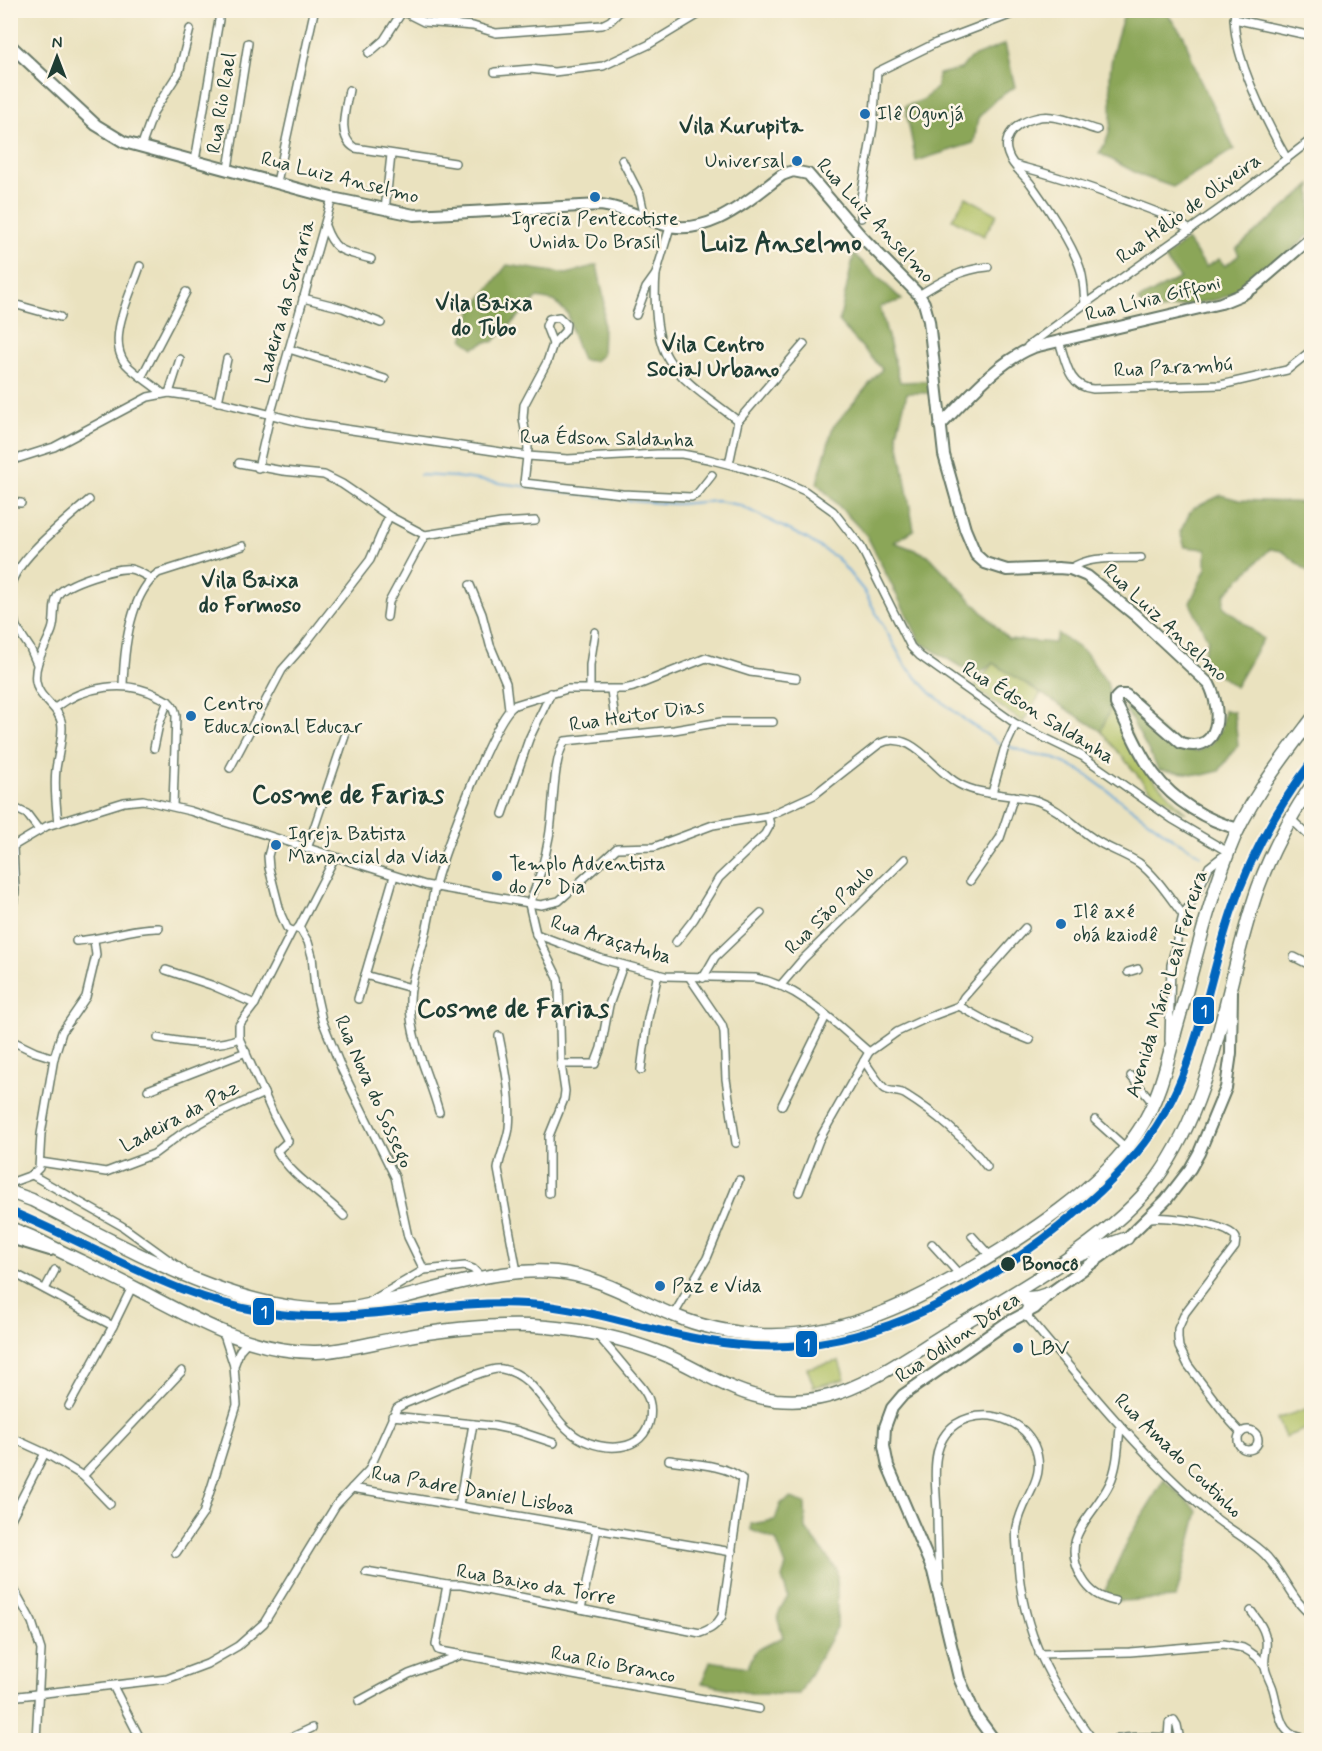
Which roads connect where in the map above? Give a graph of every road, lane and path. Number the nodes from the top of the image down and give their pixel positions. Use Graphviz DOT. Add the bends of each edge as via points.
graph roads {
  1 [pos="621,10"];
  2 [pos="706,10"];
  3 [pos="1023,10"];
  4 [pos="1235,10"];
  5 [pos="401,11"];
  6 [pos="314,12"];
  7 [pos="1234,19"];
  8 [pos="219,20"];
  9 [pos="190,29"];
  10 [pos="1311,36"];
  11 [pos="248,43"];
  12 [pos="10,45"];
  13 [pos="369,53"];
  14 [pos="495,72"];
  15 [pos="349,90"];
  16 [pos="1097,130"];
  17 [pos="1311,139"];
  18 [pos="141,147"];
  19 [pos="391,154"];
  20 [pos="1287,159"];
  21 [pos="622,160"];
  22 [pos="195,161"];
  23 [pos="455,163"];
  24 [pos="1014,165"];
  25 [pos="228,169"];
  26 [pos="277,182"];
  27 [pos="332,198"];
  28 [pos="385,210"];
  29 [pos="645,218"];
  30 [pos="861,218"];
  31 [pos="325,226"];
  32 [pos="670,227"];
  33 [pos="1190,230"];
  34 [pos="1311,237"];
  35 [pos="371,260"];
  36 [pos="140,266"];
  37 [pos="988,267"];
  38 [pos="656,274"];
  39 [pos="186,292"];
  40 [pos="919,295"];
  41 [pos="303,298"];
  42 [pos="10,303"];
  43 [pos="1085,304"];
  44 [pos="636,315"];
  45 [pos="60,317"];
  46 [pos="381,323"];
  47 [pos="1059,341"];
  48 [pos="553,344"];
  49 [pos="804,344"];
  50 [pos="289,349"];
  51 [pos="1311,350"];
  52 [pos="1019,353"];
  53 [pos="180,358"];
  54 [pos="227,359"];
  55 [pos="142,376"];
  56 [pos="385,379"];
  57 [pos="166,393"];
  58 [pos="218,402"];
  59 [pos="270,416"];
  60 [pos="738,422"];
  61 [pos="940,426"];
  62 [pos="528,456"];
  63 [pos="10,461"];
  64 [pos="240,463"];
  65 [pos="729,464"];
  66 [pos="258,468"];
  67 [pos="712,474"];
  68 [pos="89,501"];
  69 [pos="10,502"];
  70 [pos="21,502"];
  71 [pos="389,516"];
  72 [pos="535,521"];
  73 [pos="424,535"];
  74 [pos="243,546"];
  75 [pos="1141,558"];
  76 [pos="1070,569"];
  77 [pos="150,578"];
  78 [pos="470,585"];
  79 [pos="10,587"];
  80 [pos="10,603"];
  81 [pos="387,617"];
  82 [pos="13,627"];
  83 [pos="595,632"];
  84 [pos="37,664"];
  85 [pos="796,678"];
  86 [pos="123,685"];
  87 [pos="590,689"];
  88 [pos="611,690"];
  89 [pos="551,693"];
  90 [pos="168,701"];
  91 [pos="55,708"];
  92 [pos="509,709"];
  93 [pos="1311,719"];
  94 [pos="615,720"];
  95 [pos="773,723"];
  96 [pos="1016,723"];
  97 [pos="345,736"];
  98 [pos="154,748"];
  99 [pos="230,768"];
  100 [pos="1311,785"];
  101 [pos="992,793"];
  102 [pos="1014,796"];
  103 [pos="10,806"];
  104 [pos="173,806"];
  105 [pos="503,814"];
  106 [pos="768,816"];
  107 [pos="1290,818"];
  108 [pos="58,823"];
  109 [pos="1239,829"];
  110 [pos="39,830"];
  111 [pos="273,838"];
  112 [pos="1311,838"];
  113 [pos="12,847"];
  114 [pos="307,849"];
  115 [pos="1228,852"];
  116 [pos="335,857"];
  117 [pos="905,859"];
  118 [pos="394,876"];
  119 [pos="970,881"];
  120 [pos="435,888"];
  121 [pos="529,904"];
  122 [pos="761,913"];
  123 [pos="1183,915"];
  124 [pos="10,925"];
  125 [pos="299,927"];
  126 [pos="159,928"];
  127 [pos="1025,928"];
  128 [pos="292,931"];
  129 [pos="536,934"];
  130 [pos="94,940"];
  131 [pos="76,941"];
  132 [pos="676,942"];
  133 [pos="1294,957"];
  134 [pos="623,965"];
  135 [pos="1311,966"];
  136 [pos="1138,969"];
  137 [pos="166,970"];
  138 [pos="1128,972"];
  139 [pos="658,974"];
  140 [pos="365,975"];
  141 [pos="690,978"];
  142 [pos="703,978"];
  143 [pos="1233,980"];
  144 [pos="780,986"];
  145 [pos="411,988"];
  146 [pos="358,999"];
  147 [pos="255,1004"];
  148 [pos="959,1006"];
  149 [pos="826,1016"];
  150 [pos="499,1036"];
  151 [pos="158,1038"];
  152 [pos="239,1038"];
  153 [pos="10,1040"];
  154 [pos="1030,1040"];
  155 [pos="246,1052"];
  156 [pos="868,1052"];
  157 [pos="1170,1052"];
  158 [pos="54,1058"];
  159 [pos="864,1061"];
  160 [pos="561,1064"];
  161 [pos="641,1070"];
  162 [pos="1131,1076"];
  163 [pos="148,1090"];
  164 [pos="264,1093"];
  165 [pos="1153,1103"];
  166 [pos="782,1106"];
  167 [pos="439,1112"];
  168 [pos="1095,1120"];
  169 [pos="736,1143"];
  170 [pos="1126,1148"];
  171 [pos="40,1162"];
  172 [pos="987,1167"];
  173 [pos="32,1175"];
  174 [pos="739,1180"];
  175 [pos="10,1183"];
  176 [pos="10,1192"];
  177 [pos="799,1192"];
  178 [pos="549,1193"];
  179 [pos="1166,1200"];
  180 [pos="344,1216"];
  181 [pos="1148,1218"];
  182 [pos="1178,1218"];
  183 [pos="10,1228"];
  184 [pos="972,1236"];
  185 [pos="10,1238"];
  186 [pos="1127,1238"];
  187 [pos="932,1244"];
  188 [pos="64,1254"];
  189 [pos="991,1257"];
  190 [pos="1057,1265"];
  191 [pos="55,1270"];
  192 [pos="424,1270"];
  193 [pos="10,1271"];
  194 [pos="517,1272"];
  195 [pos="960,1275"];
  196 [pos="482,1278"];
  197 [pos="195,1279"];
  198 [pos="132,1287"];
  199 [pos="45,1289"];
  200 [pos="1050,1293"];
  201 [pos="1023,1297"];
  202 [pos="997,1303"];
  203 [pos="362,1306"];
  204 [pos="1026,1314"];
  205 [pos="673,1316"];
  206 [pos="114,1326"];
  207 [pos="223,1332"];
  208 [pos="597,1335"];
  209 [pos="248,1341"];
  210 [pos="234,1366"];
  211 [pos="182,1371"];
  212 [pos="69,1406"];
  213 [pos="392,1416"];
  214 [pos="472,1424"];
  215 [pos="1120,1428"];
  216 [pos="1241,1433"];
  217 [pos="10,1437"];
  218 [pos="554,1443"];
  219 [pos="45,1453"];
  220 [pos="669,1460"];
  221 [pos="83,1476"];
  222 [pos="352,1488"];
  223 [pos="110,1504"];
  224 [pos="459,1505"];
  225 [pos="10,1521"];
  226 [pos="597,1529"];
  227 [pos="732,1552"];
  228 [pos="176,1553"];
  229 [pos="366,1571"];
  230 [pos="10,1582"];
  231 [pos="447,1585"];
  232 [pos="939,1595"];
  233 [pos="1115,1601"];
  234 [pos="581,1609"];
  235 [pos="1251,1611"];
  236 [pos="1311,1616"];
  237 [pos="1039,1654"];
  238 [pos="461,1655"];
  239 [pos="1265,1667"];
  240 [pos="113,1686"];
  241 [pos="38,1694"];
  242 [pos="10,1697"];
  243 [pos="359,1701"];
  244 [pos="759,1709"];
  245 [pos="312,1728"];
  246 [pos="1168,1738"];
  247 [pos="1311,1738"];
  248 [pos="36,1740"];
  249 [pos="141,1740"];
  250 [pos="286,1740"];
  251 [pos="994,1740"];
  252 [pos="1093,1740"];
  253 [pos="1113,1740"];
  254 [pos="1179,1740"];
  1 -- 5 [label="street" via="602,25 496,33 464,25 424,22"];
  2 -- 14 [label="street" via="648,45 603,66 554,72"];
  3 -- 30 [label="street" via="936,43 877,72"];
  4 -- 7 [label="street"];
  5 -- 13 [label="street" via="384,40"];
  6 -- 26 [label="street"];
  7 -- 10 [label="street"];
  7 -- 20 [label="street" via="1238,47 1255,94"];
  8 -- 22 [label="street"];
  9 -- 18 [label="street" via="179,72 154,111"];
  11 -- 25 [label="street, Rua Rio Rael"];
  12 -- 18 [label="street, Rua Luiz Anselmo" via="107,133"];
  15 -- 19 [label="street" via="346,139 355,148"];
  16 -- 24 [label="street" via="1051,116 1026,121 1015,127 1007,141 1008,157"];
  17 -- 20 [label="street, Rua Hélio de Oliveira"];
  18 -- 22 [label="street, Rua Luiz Anselmo"];
  19 -- 23 [label="street"];
  19 -- 28 [label="street"];
  20 -- 33 [label="street, Rua Hélio de Oliveira"];
  21 -- 29 [label="street" via="640,195"];
  22 -- 25 [label="street, Rua Luiz Anselmo"];
  24 -- 33 [label="street" via="1117,197 1168,216"];
  24 -- 43 [label="street" via="1035,189 1076,259 1084,281"];
  25 -- 26 [label="street, Rua Luiz Anselmo"];
  26 -- 27 [label="street, Rua Luiz Anselmo"];
  27 -- 28 [label="street, Rua Luiz Anselmo"];
  27 -- 31 [label="street, Ladeira da Serraria"];
  28 -- 29 [label="street, Rua Luiz Anselmo" via="432,215 600,205"];
  29 -- 32 [label="street, Rua Luiz Anselmo"];
  31 -- 35 [label="street" via="337,248"];
  31 -- 41 [label="street, Ladeira da Serraria"];
  32 -- 38 [label="street"];
  32 -- 40 [label="street, Rua Luiz Anselmo" via="711,224 782,175 793,171 808,174"];
  33 -- 43 [label="street, Rua Hélio de Oliveira"];
  34 -- 47 [label="street, Rua Lívia Giffoni" via="1243,294 1221,303"];
  36 -- 55 [label="street" via="118,329 118,340 125,363"];
  37 -- 40 [label="street" via="961,272"];
  38 -- 44 [label="street"];
  38 -- 60 [label="street" via="657,319 668,359"];
  39 -- 55 [label="street"];
  40 -- 61 [label="street, Rua Luiz Anselmo" via="929,321"];
  41 -- 46 [label="street"];
  41 -- 50 [label="street, Ladeira da Serraria"];
  42 -- 45 [label="street"];
  43 -- 52 [label="street, Rua Hélio de Oliveira"];
  47 -- 51 [label="street, Rua Parambú" via="1072,377 1077,384 1093,389 1221,385 1287,370"];
  47 -- 52 [label="street, Rua Lívia Giffoni"];
  48 -- 62 [label="street" via="522,412"];
  49 -- 60 [label="street"];
  50 -- 56 [label="street"];
  50 -- 59 [label="street, Ladeira da Serraria"];
  52 -- 61 [label="street"];
  53 -- 57 [label="street"];
  54 -- 58 [label="street"];
  55 -- 57 [label="street"];
  57 -- 58 [label="street, Rua Édson Saldanha"];
  57 -- 63 [label="street" via="148,398 54,447"];
  58 -- 59 [label="street, Rua Édson Saldanha"];
  59 -- 62 [label="street, Rua Édson Saldanha"];
  59 -- 66 [label="street, Ladeira da Serraria"];
  60 -- 65 [label="street"];
  61 -- 76 [label="street, Rua Luiz Anselmo" via="948,470 976,555 985,563 1007,570"];
  62 -- 65 [label="street, Rua Édson Saldanha" via="568,459 682,454"];
  62 -- 67 [label="street" via="524,483 622,494 691,497"];
  64 -- 66 [label="street"];
  65 -- 96 [label="street, Rua Édson Saldanha" via="806,491 833,511 861,546 910,647"];
  66 -- 71 [label="street" via="324,475"];
  68 -- 79 [label="street" via="23,561"];
  69 -- 70 [label="street"];
  71 -- 73 [label="street"];
  71 -- 99 [label="street" via="370,560 282,670"];
  72 -- 73 [label="street"];
  73 -- 81 [label="street" via="387,607"];
  74 -- 77 [label="street"];
  75 -- 76 [label="street" via="1088,560"];
  76 -- 109 [label="street, Rua Luiz Anselmo" via="1087,576 1135,615 1202,677 1214,694 1218,709 1212,735 1206,742 1190,745 1181,743 1126,695 1119,695 1116,704 1162,785 1209,818"];
  77 -- 84 [label="street" via="121,569 62,590 57,597 52,629"];
  77 -- 86 [label="street" via="131,624"];
  78 -- 92 [label="street" via="506,683"];
  80 -- 82 [label="street"];
  82 -- 84 [label="street"];
  83 -- 87 [label="street"];
  84 -- 91 [label="street" via="38,687"];
  85 -- 88 [label="street" via="750,672 706,658 633,687"];
  86 -- 90 [label="street"];
  86 -- 91 [label="street" via="74,696"];
  87 -- 88 [label="street"];
  87 -- 89 [label="street"];
  88 -- 94 [label="street"];
  89 -- 92 [label="street"];
  89 -- 105 [label="street" via="529,739"];
  90 -- 98 [label="street"];
  90 -- 104 [label="street" via="176,710"];
  91 -- 108 [label="street" via="62,721 55,778"];
  92 -- 120 [label="street" via="449,837"];
  93 -- 109 [label="highway, Avenida Mário Leal Ferreira"];
  95 -- 121 [label="street, Rua Heitor Dias" via="721,722 565,741 558,760 549,838"];
  96 -- 101 [label="street"];
  96 -- 115 [label="street, Rua Édson Saldanha" via="1082,756 1172,819"];
  97 -- 114 [label="street"];
  100 -- 107 [label="highway"];
  101 -- 102 [label="street"];
  101 -- 106 [label="street" via="959,784 910,745 894,738 879,744 814,795"];
  102 -- 119 [label="street" via="1000,838"];
  102 -- 123 [label="street" via="1048,805 1101,844 1136,861"];
  103 -- 110 [label="street" via="27,813"];
  104 -- 108 [label="street" via="133,800"];
  104 -- 111 [label="street"];
  106 -- 121 [label="street" via="713,825 654,847 617,848 560,901"];
  106 -- 132 [label="street" via="770,825 765,834 719,878"];
  107 -- 112 [label="street"];
  107 -- 143 [label="highway" via="1256,893"];
  108 -- 110 [label="street"];
  109 -- 115 [label="highway, Avenida Mário Leal Ferreira"];
  110 -- 113 [label="street"];
  111 -- 114 [label="street"];
  111 -- 128 [label="street" via="269,868 281,915"];
  113 -- 124 [label="street" via="15,891"];
  114 -- 116 [label="street"];
  115 -- 123 [label="street" via="1209,867"];
  115 -- 157 [label="highway, Avenida Mário Leal Ferreira"];
  116 -- 118 [label="street"];
  116 -- 125 [label="street"];
  117 -- 144 [label="street, Rua São Paulo"];
  118 -- 120 [label="street"];
  118 -- 140 [label="street"];
  120 -- 121 [label="street"];
  120 -- 145 [label="street"];
  121 -- 129 [label="street"];
  122 -- 142 [label="street" via="715,957"];
  123 -- 157 [label="street" via="1171,965"];
  125 -- 128 [label="street"];
  125 -- 192 [label="street, Rua Nova do Sossego" via="312,956 322,1020 395,1177 408,1237"];
  126 -- 130 [label="street"];
  127 -- 148 [label="street"];
  128 -- 147 [label="street"];
  129 -- 134 [label="street, Rua Araçatuba"];
  129 -- 160 [label="street" via="558,978"];
  130 -- 131 [label="street"];
  130 -- 158 [label="street" via="96,955 86,997 62,1032"];
  133 -- 135 [label="street"];
  134 -- 139 [label="street, Rua Araçatuba"];
  134 -- 160 [label="street" via="595,1064"];
  136 -- 138 [label="street"];
  137 -- 147 [label="street"];
  139 -- 141 [label="street, Rua Araçatuba"];
  139 -- 161 [label="street"];
  140 -- 145 [label="street"];
  140 -- 146 [label="street"];
  141 -- 142 [label="street, Rua Araçatuba"];
  141 -- 169 [label="street" via="724,1032 726,1079"];
  142 -- 144 [label="street, Rua Araçatuba" via="754,978"];
  143 -- 179 [label="street, Rua Odilon Dórea" via="1226,1088 1199,1153"];
  143 -- 190 [label="highway" via="1198,1101 1167,1163 1126,1211"];
  144 -- 149 [label="street, Rua Araçatuba"];
  145 -- 167 [label="street" via="412,1027"];
  147 -- 152 [label="street" via="239,1025"];
  148 -- 154 [label="street"];
  148 -- 156 [label="street" via="897,1032"];
  149 -- 156 [label="street, Rua Araçatuba"];
  149 -- 166 [label="street"];
  150 -- 194 [label="street" via="508,1080 509,1118 498,1169"];
  151 -- 152 [label="street" via="204,1043"];
  152 -- 155 [label="street"];
  153 -- 158 [label="street"];
  155 -- 163 [label="street"];
  155 -- 164 [label="street"];
  156 -- 159 [label="street"];
  157 -- 165 [label="highway, Avenida Mário Leal Ferreira"];
  158 -- 171 [label="street"];
  159 -- 172 [label="street" via="884,1088 901,1092 920,1105 966,1142"];
  159 -- 177 [label="street" via="819,1140"];
  160 -- 178 [label="street" via="565,1091 549,1136"];
  162 -- 165 [label="street"];
  164 -- 171 [label="street, Ladeira da Paz" via="213,1116 154,1154 106,1172"];
  164 -- 180 [label="street" via="288,1141 278,1151 281,1157"];
  165 -- 170 [label="highway, Avenida Mário Leal Ferreira"];
  168 -- 170 [label="street"];
  170 -- 189 [label="highway, Avenida Mário Leal Ferreira" via="1079,1194"];
  171 -- 173 [label="street"];
  173 -- 175 [label="street"];
  173 -- 197 [label="street" via="128,1229"];
  174 -- 205 [label="street" via="707,1258"];
  176 -- 197 [label="highway, Avenida Mário Leal Ferreira"];
  179 -- 181 [label="street, Rua Odilon Dórea"];
  179 -- 182 [label="street" via="1169,1212"];
  181 -- 182 [label="street"];
  181 -- 186 [label="street, Rua Odilon Dórea"];
  182 -- 216 [label="street" via="1229,1231 1236,1238 1235,1247 1181,1320 1178,1338 1188,1365"];
  183 -- 188 [label="highway"];
  184 -- 189 [label="street"];
  185 -- 188 [label="street"];
  186 -- 190 [label="highway"];
  186 -- 200 [label="street, Rua Odilon Dórea"];
  187 -- 195 [label="street"];
  188 -- 198 [label="highway"];
  189 -- 195 [label="highway, Avenida Mário Leal Ferreira"];
  190 -- 202 [label="highway"];
  191 -- 199 [label="street"];
  192 -- 196 [label="street" via="465,1266"];
  192 -- 203 [label="street"];
  193 -- 199 [label="street"];
  194 -- 196 [label="highway, Avenida Mário Leal Ferreira"];
  194 -- 205 [label="highway, Avenida Mário Leal Ferreira" via="584,1276"];
  195 -- 205 [label="highway, Avenida Mário Leal Ferreira" via="884,1313 818,1332 744,1333"];
  196 -- 203 [label="highway, Avenida Mário Leal Ferreira"];
  197 -- 203 [label="highway, Avenida Mário Leal Ferreira" via="285,1306"];
  198 -- 206 [label="street"];
  198 -- 207 [label="highway"];
  199 -- 206 [label="street"];
  200 -- 201 [label="highway"];
  200 -- 204 [label="street, Rua Odilon Dórea"];
  201 -- 202 [label="highway"];
  201 -- 204 [label="highway" via="1030,1305"];
  202 -- 208 [label="highway" via="874,1378 813,1400 756,1396 661,1353"];
  204 -- 215 [label="street, Rua Amado Coutinho"];
  204 -- 232 [label="street, Rua Odilon Dórea" via="1005,1324 903,1395 892,1408 885,1427 888,1466 933,1571"];
  206 -- 212 [label="street"];
  207 -- 209 [label="highway"];
  207 -- 210 [label="street"];
  208 -- 209 [label="highway" via="548,1327 497,1326 427,1333 316,1352"];
  208 -- 213 [label="street" via="648,1395 648,1428 630,1444 597,1447 579,1438 561,1423 525,1379 504,1369 488,1369 404,1404"];
  209 -- 210 [label="street"];
  210 -- 228 [label="street" via="237,1405 221,1461 203,1514"];
  211 -- 221 [label="street"];
  213 -- 214 [label="street"];
  213 -- 222 [label="street" via="375,1460"];
  214 -- 218 [label="street" via="505,1427"];
  214 -- 224 [label="street"];
  215 -- 233 [label="street" via="1109,1484 1074,1543 1076,1564 1087,1586 1095,1594"];
  215 -- 236 [label="street, Rua Amado Coutinho" via="1208,1513 1260,1551"];
  217 -- 219 [label="street"];
  219 -- 221 [label="street"];
  219 -- 225 [label="street"];
  220 -- 227 [label="street" via="724,1470 742,1479"];
  221 -- 223 [label="street"];
  222 -- 224 [label="street, Rua Padre Daniel Lisboa"];
  222 -- 240 [label="street, Rua Padre Daniel Lisboa" via="336,1505 264,1623 249,1637 225,1655 185,1673"];
  224 -- 226 [label="street, Rua Padre Daniel Lisboa"];
  226 -- 227 [label="street, Rua Padre Daniel Lisboa"];
  226 -- 234 [label="street"];
  227 -- 234 [label="street, Rua Baixo da Torre" via="722,1616 714,1626 700,1633"];
  229 -- 231 [label="street, Rua Baixo da Torre"];
  230 -- 241 [label="street" via="39,1640"];
  231 -- 234 [label="street, Rua Baixo da Torre"];
  231 -- 238 [label="street, Rua Rio Branco" via="437,1647"];
  232 -- 237 [label="street" via="935,1468 938,1448 949,1430 971,1417 1006,1420 1029,1436 1037,1460 1037,1479 1019,1518 1017,1532 1024,1608"];
  232 -- 251 [label="street, Rua Odilon Dórea" via="959,1678 975,1713"];
  235 -- 239 [label="street" via="1265,1634"];
  237 -- 239 [label="street" via="1224,1644 1243,1648"];
  237 -- 252 [label="street" via="1055,1686"];
  238 -- 243 [label="street" via="409,1674"];
  238 -- 244 [label="street, Rua Rio Branco"];
  239 -- 247 [label="street" via="1284,1728 1297,1737"];
  240 -- 241 [label="street, Rua Padre Daniel Lisboa"];
  240 -- 249 [label="street"];
  241 -- 242 [label="street, Rua Padre Daniel Lisboa"];
  241 -- 248 [label="street"];
  245 -- 250 [label="street"];
  246 -- 253 [label="street"];
  246 -- 254 [label="street"];
  246 -- 254 [label="street" via="1169,1723 1174,1720"];
}
